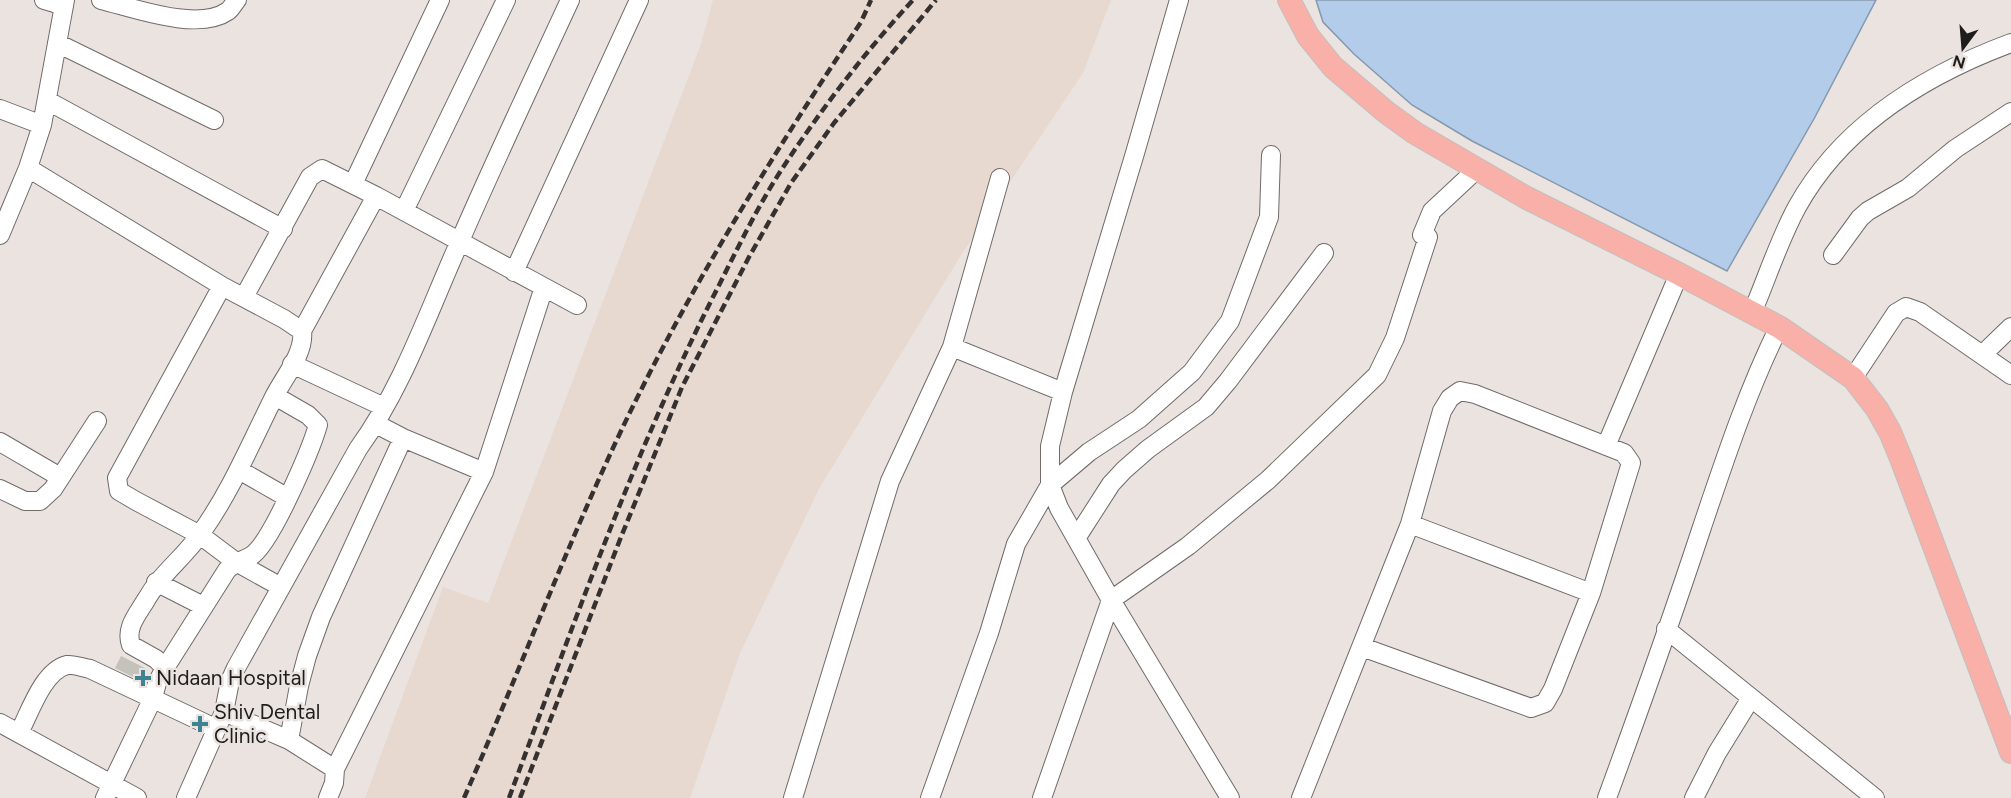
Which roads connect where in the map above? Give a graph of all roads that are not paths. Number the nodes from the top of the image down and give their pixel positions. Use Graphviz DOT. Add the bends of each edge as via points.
graph roads {
  1 [pos="44,0"];
  2 [pos="101,0"];
  3 [pos="237,0"];
  4 [pos="440,0"];
  5 [pos="506,0"];
  6 [pos="570,0"];
  7 [pos="639,0"];
  8 [pos="1179,0"];
  9 [pos="1289,0"];
  10 [pos="64,3"];
  11 [pos="57,43"];
  12 [pos="2011,43"];
  13 [pos="48,101"];
  14 [pos="0,109"];
  15 [pos="2011,112"];
  16 [pos="214,120"];
  17 [pos="42,125"];
  18 [pos="1271,155"];
  19 [pos="28,168"];
  20 [pos="1476,170"];
  21 [pos="1000,178"];
  22 [pos="353,184"];
  23 [pos="376,195"];
  24 [pos="404,211"];
  25 [pos="283,228"];
  26 [pos="0,235"];
  27 [pos="459,241"];
  28 [pos="1324,253"];
  29 [pos="1833,255"];
  30 [pos="514,272"];
  31 [pos="1679,274"];
  32 [pos="222,286"];
  33 [pos="544,287"];
  34 [pos="244,297"];
  35 [pos="577,305"];
  36 [pos="1752,313"];
  37 [pos="1779,327"];
  38 [pos="2011,327"];
  39 [pos="302,331"];
  40 [pos="952,347"];
  41 [pos="1983,355"];
  42 [pos="292,364"];
  43 [pos="2011,375"];
  44 [pos="1853,378"];
  45 [pos="1063,392"];
  46 [pos="275,396"];
  47 [pos="384,407"];
  48 [pos="97,421"];
  49 [pos="376,424"];
  50 [pos="403,438"];
  51 [pos="0,442"];
  52 [pos="1606,446"];
  53 [pos="239,470"];
  54 [pos="484,472"];
  55 [pos="60,477"];
  56 [pos="1050,485"];
  57 [pos="0,489"];
  58 [pos="288,498"];
  59 [pos="1068,522"];
  60 [pos="1410,524"];
  61 [pos="200,535"];
  62 [pos="236,561"];
  63 [pos="156,582"];
  64 [pos="281,587"];
  65 [pos="1591,593"];
  66 [pos="1111,600"];
  67 [pos="203,606"];
  68 [pos="1666,629"];
  69 [pos="1362,647"];
  70 [pos="165,668"];
  71 [pos="153,698"];
  72 [pos="1751,698"];
  73 [pos="221,720"];
  74 [pos="0,723"];
  75 [pos="19,733"];
  76 [pos="289,740"];
  77 [pos="2011,753"];
  78 [pos="335,769"];
  79 [pos="108,792"];
  80 [pos="137,798"];
  81 [pos="186,798"];
  82 [pos="328,798"];
  83 [pos="792,798"];
  84 [pos="930,798"];
  85 [pos="1042,798"];
  86 [pos="1230,798"];
  87 [pos="1301,798"];
  88 [pos="1607,798"];
  89 [pos="1694,798"];
  90 [pos="1875,798"];
  1 -- 10 [label="street"];
  2 -- 3 [label="street" via="179,18 208,19 229,11"];
  4 -- 22 [label="street"];
  5 -- 24 [label="street"];
  6 -- 27 [label="street"];
  7 -- 30 [label="street"];
  8 -- 45 [label="street"];
  9 -- 20 [label="main road" via="1308,36 1333,67 1415,133"];
  10 -- 11 [label="street"];
  11 -- 13 [label="street"];
  11 -- 16 [label="street"];
  12 -- 36 [label="street" via="1932,77 1892,103 1844,144 1797,208"];
  13 -- 17 [label="street"];
  13 -- 25 [label="street"];
  14 -- 17 [label="street"];
  15 -- 29 [label="street" via="1955,149 1908,188 1868,211"];
  17 -- 19 [label="street"];
  18 -- 56 [label="street" via="1269,217 1230,321 1192,372 1139,419 1089,452"];
  19 -- 26 [label="street"];
  19 -- 32 [label="street"];
  20 -- 31 [label="main road"];
  20 -- 66 [label="street" via="1432,211 1395,338 1377,375 1268,480 1188,546"];
  21 -- 40 [label="street"];
  22 -- 23 [label="street"];
  22 -- 25 [label="street" via="322,169 315,172"];
  23 -- 24 [label="street"];
  23 -- 39 [label="street"];
  24 -- 27 [label="street"];
  25 -- 34 [label="street"];
  27 -- 30 [label="street"];
  27 -- 47 [label="street" via="406,368"];
  28 -- 59 [label="street" via="1206,407 1148,449"];
  30 -- 33 [label="street"];
  31 -- 36 [label="main road"];
  31 -- 52 [label="street"];
  32 -- 34 [label="street"];
  32 -- 61 [label="street" via="117,478 119,491"];
  33 -- 35 [label="street"];
  33 -- 54 [label="street"];
  34 -- 39 [label="street"];
  36 -- 37 [label="main road"];
  37 -- 44 [label="main road"];
  37 -- 68 [label="street" via="1728,450"];
  38 -- 41 [label="street"];
  39 -- 42 [label="street" via="300,352"];
  40 -- 45 [label="street"];
  40 -- 83 [label="street" via="890,481"];
  41 -- 43 [label="street"];
  41 -- 44 [label="street" via="1920,312 1906,307 1896,313"];
  42 -- 46 [label="street"];
  42 -- 47 [label="street"];
  44 -- 77 [label="main road" via="1890,432"];
  45 -- 56 [label="street" via="1050,446"];
  46 -- 53 [label="street"];
  46 -- 58 [label="street" via="318,424"];
  47 -- 49 [label="street"];
  48 -- 55 [label="street"];
  49 -- 50 [label="street"];
  49 -- 64 [label="street"];
  50 -- 54 [label="street"];
  50 -- 76 [label="street" via="321,617 299,686"];
  51 -- 55 [label="street"];
  52 -- 60 [label="street" via="1475,394 1460,392 1450,398 1442,411"];
  52 -- 65 [label="street" via="1624,453 1631,463"];
  53 -- 58 [label="street"];
  53 -- 61 [label="street"];
  54 -- 78 [label="street"];
  55 -- 57 [label="street" via="40,501 25,501"];
  56 -- 59 [label="street"];
  56 -- 84 [label="street" via="1016,544"];
  58 -- 62 [label="street" via="262,544 252,556"];
  59 -- 66 [label="street"];
  60 -- 65 [label="street"];
  60 -- 69 [label="street"];
  61 -- 62 [label="street"];
  61 -- 63 [label="street"];
  62 -- 64 [label="street"];
  62 -- 67 [label="street"];
  63 -- 67 [label="street"];
  63 -- 70 [label="street" via="128,636 131,645"];
  64 -- 73 [label="street" via="230,681"];
  65 -- 69 [label="street" via="1553,689 1545,703 1531,708"];
  66 -- 85 [label="street"];
  66 -- 86 [label="street"];
  67 -- 70 [label="street"];
  68 -- 72 [label="street"];
  68 -- 88 [label="street"];
  69 -- 87 [label="street"];
  70 -- 71 [label="street"];
  71 -- 73 [label="street"];
  71 -- 75 [label="street" via="90,669 69,664 54,671 44,684"];
  71 -- 79 [label="street"];
  72 -- 89 [label="street"];
  72 -- 90 [label="street"];
  73 -- 76 [label="street"];
  73 -- 81 [label="street"];
  74 -- 75 [label="street"];
  75 -- 79 [label="street"];
  76 -- 78 [label="street"];
  78 -- 82 [label="street"];
  79 -- 80 [label="street"];
}
